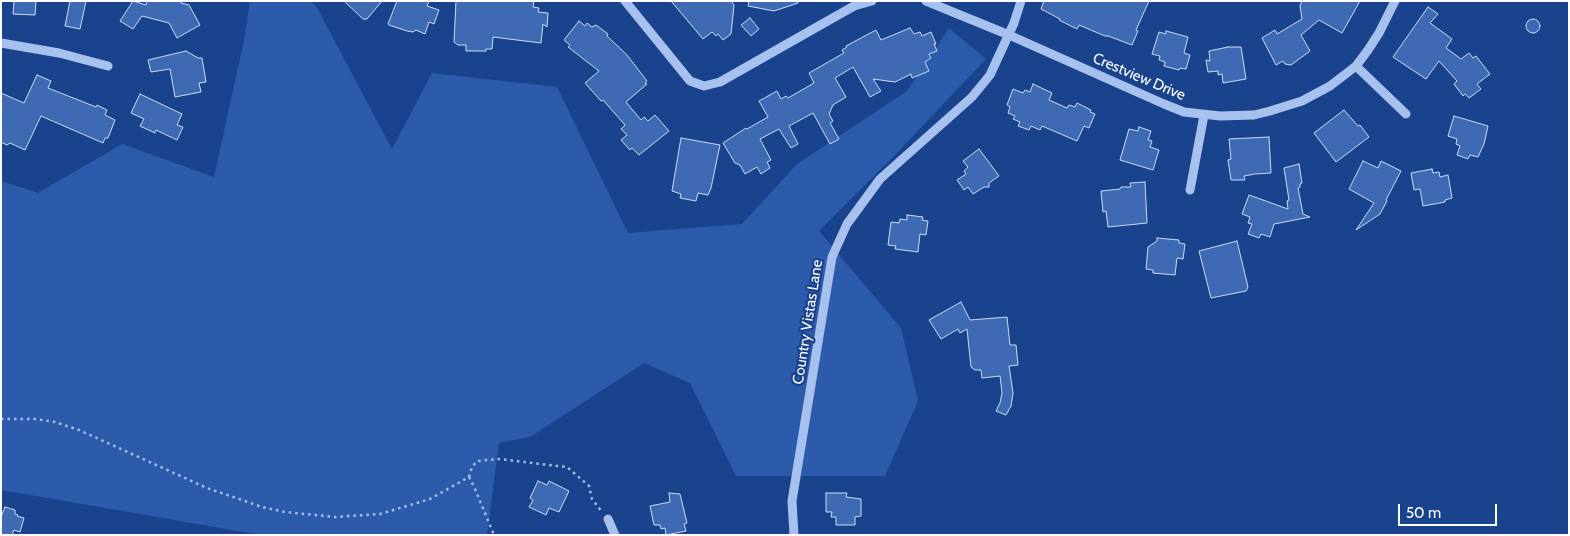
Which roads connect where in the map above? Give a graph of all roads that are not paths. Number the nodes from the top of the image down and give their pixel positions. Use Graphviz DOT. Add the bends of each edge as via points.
graph roads {
  1 [pos="624,1"];
  2 [pos="872,1"];
  3 [pos="926,1"];
  4 [pos="1022,1"];
  5 [pos="1394,1"];
  6 [pos="852,4"];
  7 [pos="1009,35"];
  8 [pos="1,43"];
  9 [pos="108,66"];
  10 [pos="1356,66"];
  11 [pos="1406,114"];
  12 [pos="1204,115"];
  13 [pos="1190,190"];
  14 [pos="608,519"];
  15 [pos="615,535"];
  16 [pos="794,535"];
  1 -- 6 [label="street" via="690,81 704,86 720,82"];
  2 -- 6 [label="street"];
  3 -- 7 [label="street, Crestview Drive"];
  4 -- 7 [label="street, Country Vistas Lane"];
  5 -- 10 [label="street, Crestview Drive" via="1379,33"];
  7 -- 12 [label="street, Crestview Drive" via="1164,104"];
  7 -- 16 [label="street, Country Vistas Lane" via="990,74 972,98 880,179 846,224 832,257 792,501"];
  8 -- 9 [label="street"];
  10 -- 11 [label="street"];
  10 -- 12 [label="street, Crestview Drive" via="1316,94 1286,107 1254,115"];
  12 -- 13 [label="street"];
  14 -- 15 [label="street"];
}
